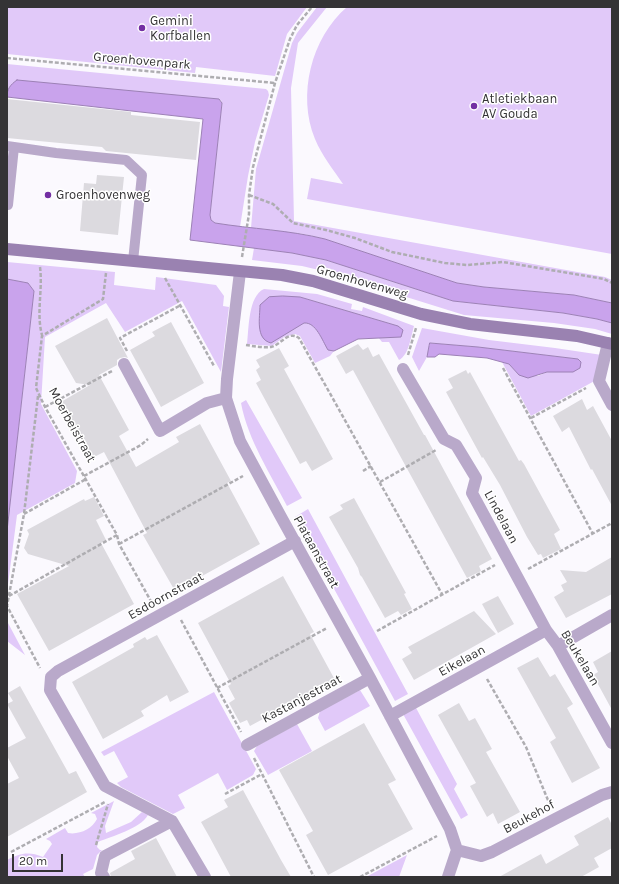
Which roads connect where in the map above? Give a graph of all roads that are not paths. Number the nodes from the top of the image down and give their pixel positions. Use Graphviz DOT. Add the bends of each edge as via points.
graph roads {
  1 [pos="11,147"];
  2 [pos="8,206"];
  3 [pos="7,249"];
  4 [pos="133,261"];
  5 [pos="240,272"];
  6 [pos="610,343"];
  7 [pos="124,364"];
  8 [pos="403,369"];
  9 [pos="226,398"];
  10 [pos="612,406"];
  11 [pos="295,542"];
  12 [pos="612,615"];
  13 [pos="546,630"];
  14 [pos="558,646"];
  15 [pos="370,678"];
  16 [pos="390,716"];
  17 [pos="612,743"];
  18 [pos="247,745"];
  19 [pos="612,792"];
  20 [pos="172,821"];
  21 [pos="457,850"];
  22 [pos="104,877"];
  23 [pos="205,877"];
  24 [pos="448,877"];
  1 -- 2 [label="lane"];
  1 -- 4 [label="lane" via="126,160 142,175"];
  3 -- 4 [label="street, Groenhovenweg"];
  4 -- 5 [label="street, Groenhovenweg"];
  5 -- 6 [label="street, Groenhovenweg" via="282,275 313,281 421,314 470,324 577,336"];
  5 -- 9 [label="street, Plataanstraat"];
  6 -- 10 [label="street" via="599,381"];
  7 -- 9 [label="street" via="160,431 208,404"];
  8 -- 13 [label="street, Lindelaan" via="444,440 456,445 476,478 472,493"];
  9 -- 11 [label="street, Plataanstraat" via="240,441"];
  11 -- 15 [label="street, Plataanstraat"];
  11 -- 20 [label="street, Esdoornstraat" via="51,677 50,690 105,786"];
  12 -- 14 [label="street"];
  13 -- 14 [label="street, Beukelaan"];
  13 -- 16 [label="street, Eikelaan"];
  14 -- 17 [label="street, Beukelaan"];
  15 -- 16 [label="street, Plataanstraat"];
  15 -- 18 [label="street, Kastanjestraat"];
  16 -- 21 [label="street, Plataanstraat" via="450,829"];
  19 -- 21 [label="street, Beukehof" via="492,852 481,856"];
  20 -- 22 [label="street" via="105,856 101,873"];
  20 -- 23 [label="street"];
  21 -- 24 [label="street"];
}
